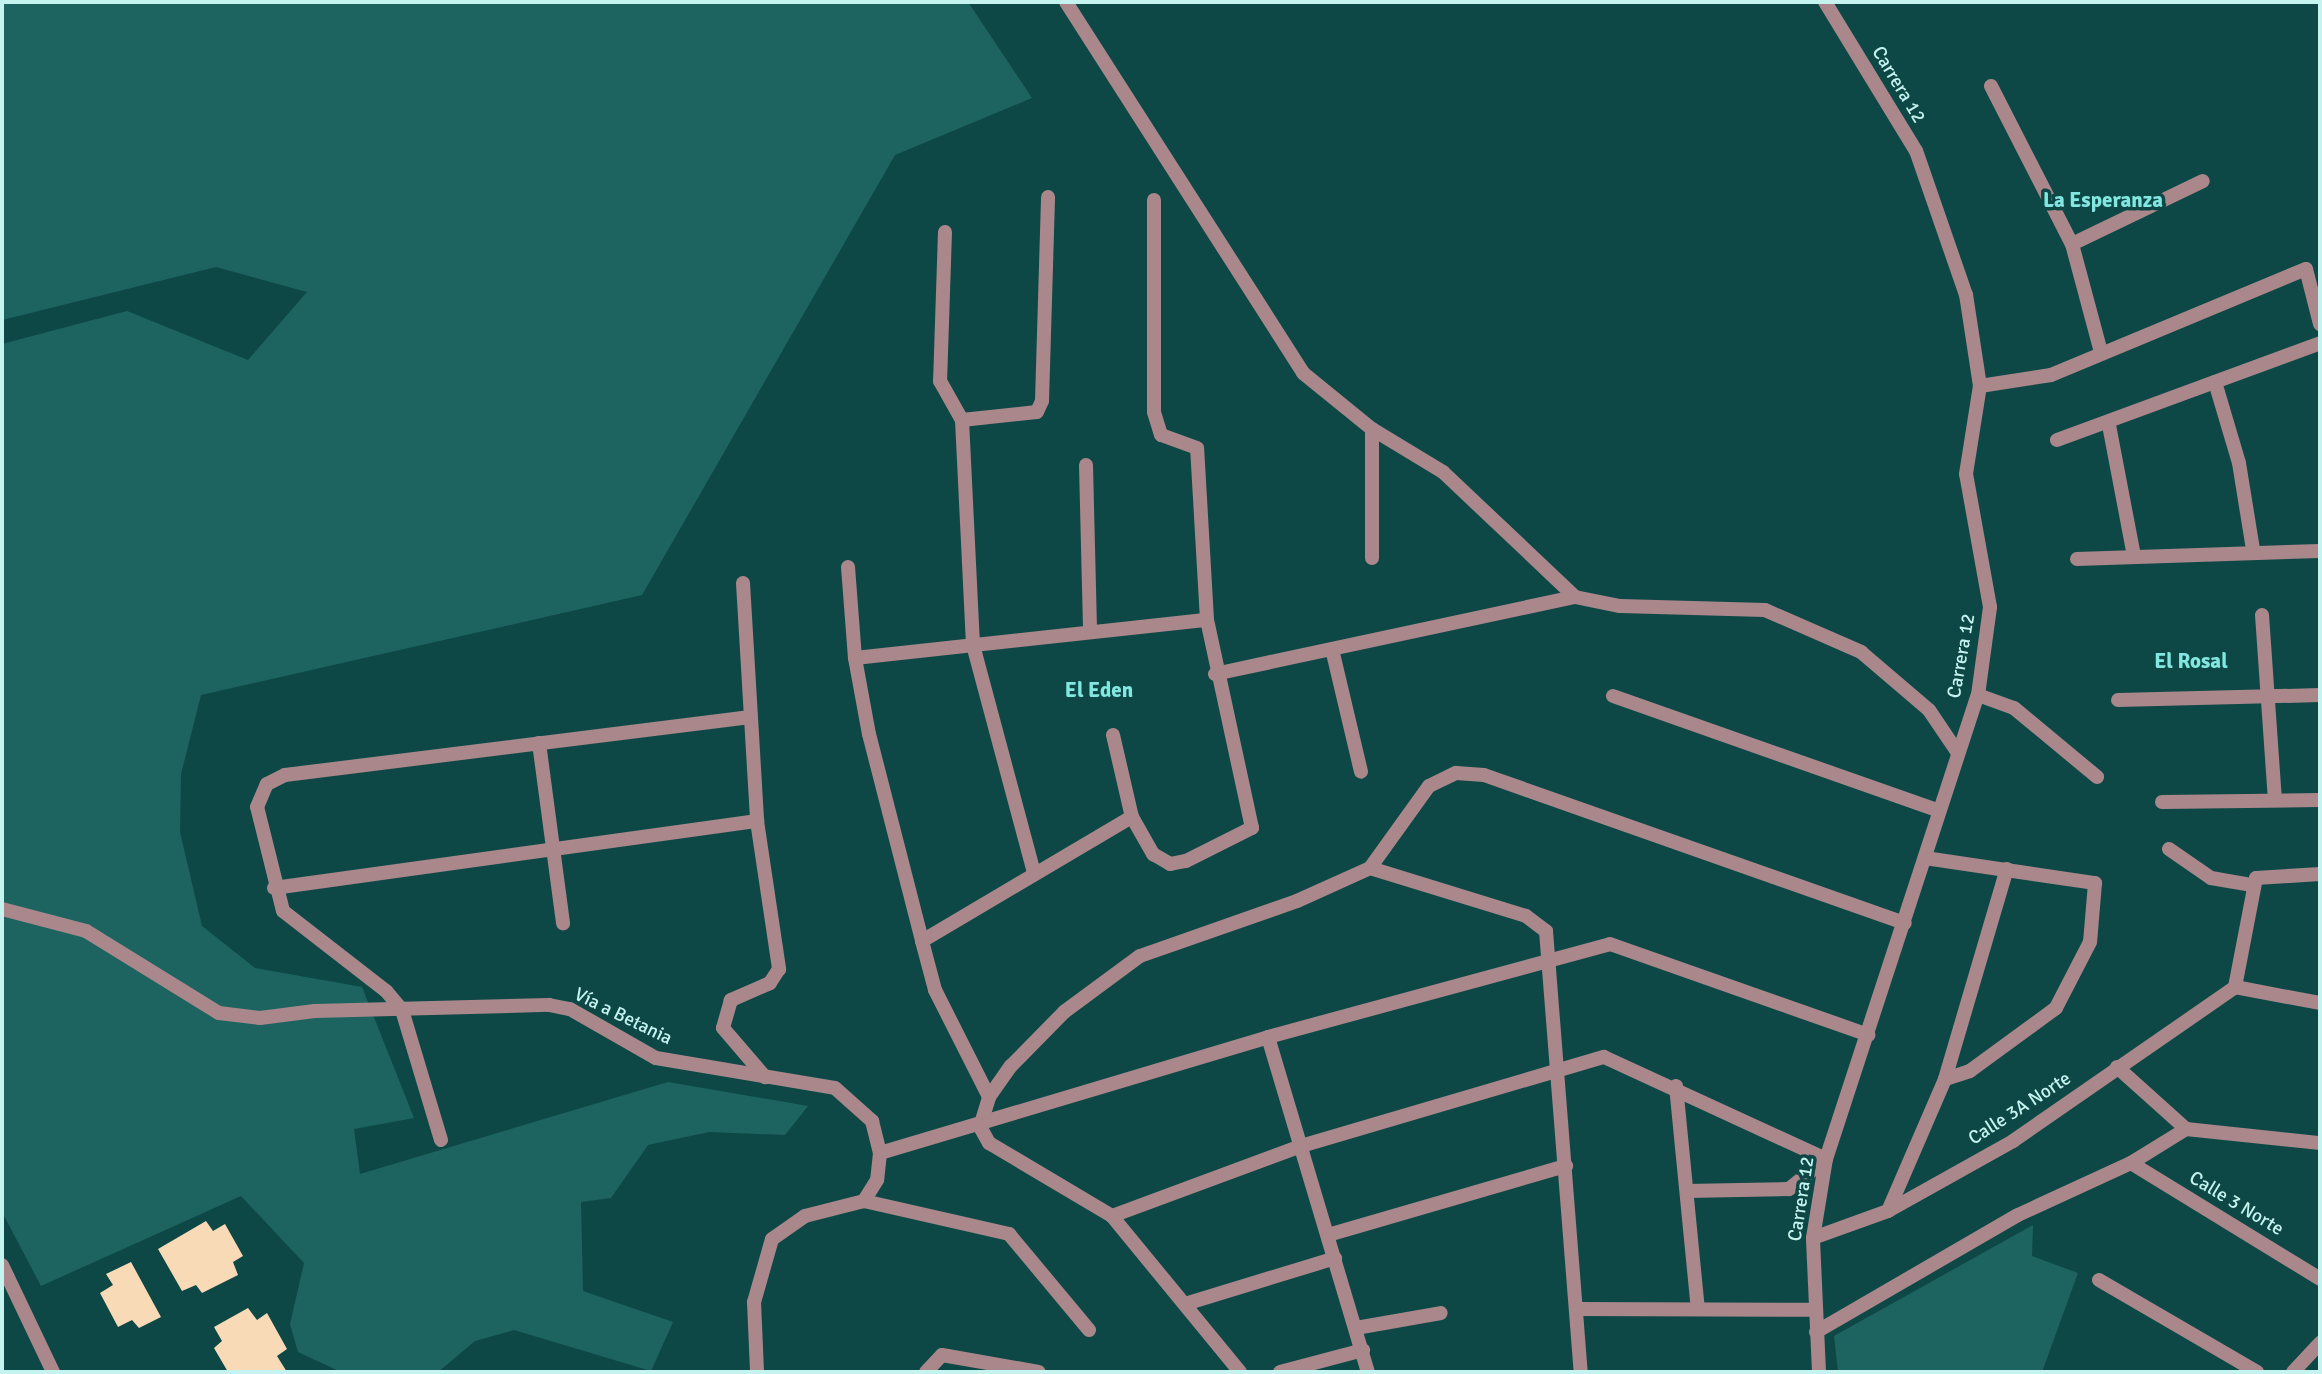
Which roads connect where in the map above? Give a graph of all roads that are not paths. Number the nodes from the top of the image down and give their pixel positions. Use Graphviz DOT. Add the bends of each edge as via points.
graph roads {
  1 [pos="1066,2"];
  2 [pos="1825,2"];
  3 [pos="1991,86"];
  4 [pos="2203,181"];
  5 [pos="1048,197"];
  6 [pos="1154,200"];
  7 [pos="945,232"];
  8 [pos="2072,244"];
  9 [pos="2320,324"];
  10 [pos="2320,343"];
  11 [pos="2101,352"];
  12 [pos="2215,382"];
  13 [pos="1980,386"];
  14 [pos="962,420"];
  15 [pos="2109,425"];
  16 [pos="1371,429"];
  17 [pos="2057,440"];
  18 [pos="1086,465"];
  19 [pos="2253,549"];
  20 [pos="2320,551"];
  21 [pos="2134,556"];
  22 [pos="1372,558"];
  23 [pos="2077,559"];
  24 [pos="848,567"];
  25 [pos="743,583"];
  26 [pos="1575,597"];
  27 [pos="2262,615"];
  28 [pos="1207,620"];
  29 [pos="1090,632"];
  30 [pos="973,645"];
  31 [pos="1332,649"];
  32 [pos="855,658"];
  33 [pos="1215,674"];
  34 [pos="1978,695"];
  35 [pos="2320,695"];
  36 [pos="1613,696"];
  37 [pos="2268,697"];
  38 [pos="2118,700"];
  39 [pos="748,717"];
  40 [pos="1113,735"];
  41 [pos="539,743"];
  42 [pos="1958,753"];
  43 [pos="1361,772"];
  44 [pos="2097,777"];
  45 [pos="2275,800"];
  46 [pos="2320,800"];
  47 [pos="2162,802"];
  48 [pos="1939,811"];
  49 [pos="1132,817"];
  50 [pos="757,821"];
  51 [pos="554,848"];
  52 [pos="2169,849"];
  53 [pos="1925,858"];
  54 [pos="1370,868"];
  55 [pos="2007,869"];
  56 [pos="1034,873"];
  57 [pos="2320,874"];
  58 [pos="2252,885"];
  59 [pos="274,888"];
  60 [pos="2,909"];
  61 [pos="563,923"];
  62 [pos="1905,923"];
  63 [pos="922,941"];
  64 [pos="1550,957"];
  65 [pos="2235,987"];
  66 [pos="2320,1003"];
  67 [pos="402,1010"];
  68 [pos="1868,1035"];
  69 [pos="1268,1037"];
  70 [pos="1560,1067"];
  71 [pos="2117,1067"];
  72 [pos="765,1077"];
  73 [pos="1945,1079"];
  74 [pos="1676,1086"];
  75 [pos="989,1097"];
  76 [pos="980,1127"];
  77 [pos="2186,1129"];
  78 [pos="441,1140"];
  79 [pos="2320,1143"];
  80 [pos="1301,1146"];
  81 [pos="880,1153"];
  82 [pos="1826,1159"];
  83 [pos="2131,1163"];
  84 [pos="1566,1166"];
  85 [pos="1687,1191"];
  86 [pos="864,1201"];
  87 [pos="1888,1211"];
  88 [pos="1112,1216"];
  89 [pos="1328,1235"];
  90 [pos="1813,1238"];
  91 [pos="1335,1258"];
  92 [pos="2,1265"];
  93 [pos="2320,1279"];
  94 [pos="2099,1280"];
  95 [pos="1185,1304"];
  96 [pos="1578,1309"];
  97 [pos="1698,1309"];
  98 [pos="1812,1310"];
  99 [pos="1441,1313"];
  100 [pos="1356,1328"];
  101 [pos="1089,1331"];
  102 [pos="1816,1332"];
  103 [pos="2320,1343"];
  104 [pos="1363,1350"];
  105 [pos="982,1367"];
  106 [pos="53,1372"];
  107 [pos="757,1372"];
  108 [pos="926,1372"];
  109 [pos="1039,1372"];
  110 [pos="1240,1372"];
  111 [pos="1280,1372"];
  112 [pos="1368,1372"];
  113 [pos="1581,1372"];
  114 [pos="1819,1372"];
  115 [pos="2257,1372"];
  116 [pos="2293,1372"];
  1 -- 16 [label="street" via="1303,373"];
  2 -- 13 [label="street, Carrera 12" via="1916,152 1966,295"];
  3 -- 8 [label="street"];
  4 -- 8 [label="street"];
  5 -- 14 [label="street" via="1042,401 1037,412"];
  6 -- 28 [label="street" via="1154,412 1161,435 1197,449"];
  7 -- 14 [label="street" via="940,381"];
  8 -- 11 [label="street"];
  9 -- 11 [label="street" via="2306,269"];
  10 -- 12 [label="street"];
  11 -- 13 [label="street" via="2051,375"];
  12 -- 15 [label="street"];
  12 -- 19 [label="street" via="2239,463"];
  13 -- 34 [label="street, Carrera 12" via="1966,474 1990,607"];
  14 -- 30 [label="street"];
  15 -- 17 [label="street"];
  15 -- 21 [label="street"];
  16 -- 22 [label="street"];
  16 -- 26 [label="street" via="1443,472"];
  18 -- 29 [label="street"];
  19 -- 20 [label="street"];
  19 -- 21 [label="street"];
  21 -- 23 [label="street"];
  24 -- 32 [label="street"];
  25 -- 39 [label="street"];
  26 -- 31 [label="street"];
  26 -- 42 [label="street" via="1620,606 1765,610 1861,652 1929,710"];
  27 -- 37 [label="street"];
  28 -- 29 [label="street"];
  28 -- 33 [label="street"];
  29 -- 30 [label="street"];
  30 -- 32 [label="street"];
  30 -- 56 [label="street"];
  31 -- 33 [label="street"];
  31 -- 43 [label="street"];
  32 -- 63 [label="street"];
  33 -- 49 [label="street" via="1252,828 1170,864 1153,854"];
  34 -- 42 [label="street, Carrera 12"];
  34 -- 44 [label="street" via="2014,708"];
  35 -- 37 [label="street"];
  36 -- 48 [label="street"];
  37 -- 38 [label="street"];
  37 -- 45 [label="street"];
  39 -- 41 [label="street"];
  39 -- 50 [label="street"];
  40 -- 49 [label="street"];
  41 -- 51 [label="street"];
  41 -- 59 [label="street" via="285,775 267,784 257,807"];
  42 -- 48 [label="street, Carrera 12"];
  45 -- 46 [label="street"];
  45 -- 47 [label="street"];
  48 -- 53 [label="street, Carrera 12"];
  49 -- 56 [label="street"];
  50 -- 51 [label="street"];
  50 -- 72 [label="street" via="779,969 770,983 731,1000 723,1028"];
  51 -- 59 [label="street"];
  51 -- 61 [label="street"];
  52 -- 58 [label="street" via="2211,878"];
  53 -- 55 [label="street"];
  53 -- 62 [label="street, Carrera 12"];
  54 -- 62 [label="street" via="1429,786 1456,773 1484,775"];
  54 -- 64 [label="street" via="1539,922"];
  54 -- 75 [label="street" via="1297,901 1140,956 1064,1012 1011,1066"];
  55 -- 73 [label="street"];
  55 -- 73 [label="street" via="2095,883 2090,942 2056,1008 1970,1071"];
  56 -- 63 [label="street"];
  57 -- 58 [label="street" via="2264,874"];
  58 -- 65 [label="street"];
  59 -- 67 [label="street" via="283,911 386,990"];
  60 -- 67 [label="street, Vía a Betania" via="86,931 219,1013 260,1018"];
  62 -- 68 [label="street, Carrera 12"];
  63 -- 75 [label="street" via="936,990"];
  64 -- 68 [label="street" via="1610,944"];
  64 -- 69 [label="street"];
  64 -- 70 [label="street"];
  65 -- 66 [label="street"];
  65 -- 71 [label="street, Calle 3A Norte"];
  67 -- 72 [label="street, Vía a Betania" via="523,1005 570,1009 656,1058"];
  67 -- 78 [label="street"];
  68 -- 82 [label="street, Carrera 12"];
  69 -- 76 [label="street"];
  69 -- 80 [label="street"];
  70 -- 74 [label="street" via="1604,1057"];
  70 -- 80 [label="street"];
  70 -- 84 [label="street"];
  71 -- 77 [label="street"];
  71 -- 87 [label="street, Calle 3A Norte" via="2013,1141"];
  72 -- 81 [label="street, Vía a Betania" via="802,1079 835,1088 872,1121"];
  73 -- 87 [label="street"];
  74 -- 82 [label="street"];
  74 -- 85 [label="street"];
  75 -- 76 [label="street"];
  76 -- 81 [label="street"];
  76 -- 88 [label="street" via="989,1143"];
  77 -- 79 [label="street"];
  77 -- 83 [label="street"];
  80 -- 88 [label="street"];
  80 -- 89 [label="street"];
  81 -- 86 [label="street, Vía a Betania" via="877,1180"];
  82 -- 85 [label="street" via="1789,1189"];
  82 -- 90 [label="street, Carrera 12"];
  83 -- 93 [label="street, Calle 3 Norte"];
  83 -- 102 [label="street" via="2018,1214"];
  84 -- 89 [label="street"];
  84 -- 96 [label="street"];
  85 -- 97 [label="street"];
  86 -- 101 [label="street" via="1009,1234"];
  86 -- 107 [label="street" via="805,1216 772,1239 754,1302"];
  87 -- 90 [label="street, Calle 3A Norte"];
  88 -- 95 [label="street"];
  89 -- 91 [label="street"];
  90 -- 98 [label="street, Carrera 12"];
  91 -- 95 [label="street"];
  91 -- 100 [label="street"];
  92 -- 106 [label="street"];
  94 -- 115 [label="street"];
  95 -- 110 [label="street"];
  96 -- 97 [label="street"];
  96 -- 113 [label="street"];
  97 -- 98 [label="street"];
  98 -- 102 [label="street, Carrera 12"];
  99 -- 100 [label="street"];
  100 -- 104 [label="street"];
  102 -- 114 [label="street, Carrera 12"];
  103 -- 116 [label="street"];
  104 -- 111 [label="street"];
  104 -- 112 [label="street"];
  105 -- 108 [label="street" via="942,1355"];
  105 -- 109 [label="street"];
}
